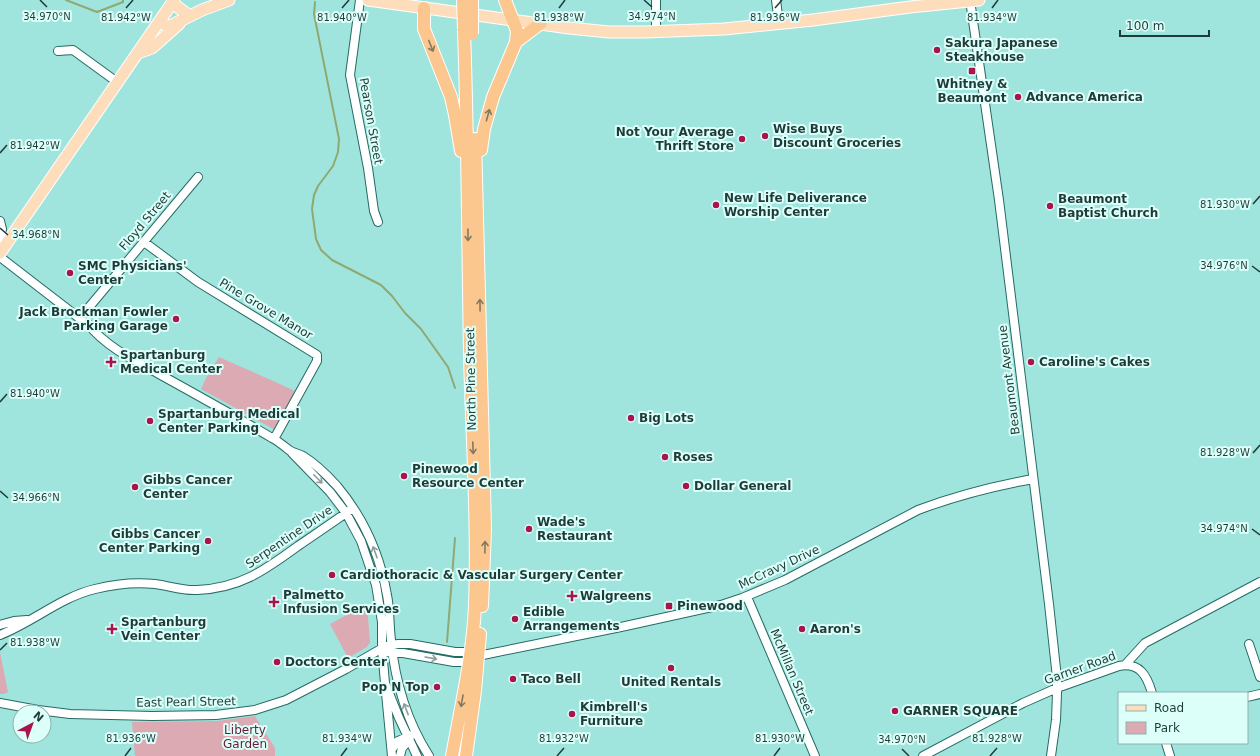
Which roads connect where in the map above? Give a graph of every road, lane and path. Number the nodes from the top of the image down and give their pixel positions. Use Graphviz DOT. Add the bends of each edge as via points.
graph roads {
  1 [pos="229,0"];
  2 [pos="360,0"];
  3 [pos="368,0"];
  4 [pos="463,0"];
  5 [pos="472,0"];
  6 [pos="505,0"];
  7 [pos="656,0"];
  8 [pos="776,0"];
  9 [pos="173,1"];
  10 [pos="973,1"];
  11 [pos="395,2"];
  12 [pos="424,4"];
  13 [pos="910,4"];
  14 [pos="189,16"];
  15 [pos="513,20"];
  16 [pos="160,22"];
  17 [pos="541,23"];
  18 [pos="779,23"];
  19 [pos="656,32"];
  20 [pos="468,33"];
  21 [pos="516,42"];
  22 [pos="58,51"];
  23 [pos="138,53"];
  24 [pos="117,82"];
  25 [pos="198,176"];
  26 [pos="472,195"];
  27 [pos="0,221"];
  28 [pos="378,222"];
  29 [pos="144,242"];
  30 [pos="0,244"];
  31 [pos="0,253"];
  32 [pos="0,256"];
  33 [pos="80,318"];
  34 [pos="274,439"];
  35 [pos="291,451"];
  36 [pos="1033,479"];
  37 [pos="353,508"];
  38 [pos="346,513"];
  39 [pos="1260,582"];
  40 [pos="747,596"];
  41 [pos="29,620"];
  42 [pos="0,625"];
  43 [pos="0,635"];
  44 [pos="1249,644"];
  45 [pos="392,645"];
  46 [pos="382,649"];
  47 [pos="393,654"];
  48 [pos="472,657"];
  49 [pos="1125,665"];
  50 [pos="1260,677"];
  51 [pos="386,683"];
  52 [pos="1057,688"];
  53 [pos="1152,692"];
  54 [pos="1260,694"];
  55 [pos="1248,697"];
  56 [pos="0,703"];
  57 [pos="388,712"];
  58 [pos="399,718"];
  59 [pos="416,734"];
  60 [pos="408,738"];
  61 [pos="1166,744"];
  62 [pos="392,753"];
  63 [pos="416,755"];
  64 [pos="400,756"];
  65 [pos="404,756"];
  66 [pos="429,756"];
  67 [pos="452,756"];
  68 [pos="466,756"];
  69 [pos="815,756"];
  70 [pos="923,756"];
  71 [pos="1051,756"];
  72 [pos="1170,756"];
  1 -- 14 [label="main road"];
  2 -- 28 [label="street, Pearson Street" via="350,75"];
  3 -- 11 [label="main road"];
  4 -- 20 [label="highway, North Pine Street, bridge"];
  5 -- 20 [label="highway, North Pine Street, bridge"];
  6 -- 15 [label="highway"];
  7 -- 19 [label="street"];
  8 -- 18 [label="street"];
  9 -- 14 [label="main road"];
  9 -- 16 [label="main road"];
  10 -- 13 [label="main road"];
  10 -- 36 [label="street, Beaumont Avenue"];
  11 -- 12 [label="main road"];
  12 -- 15 [label="main road"];
  12 -- 26 [label="highway, one-way" via="424,29 445,79 456,115"];
  13 -- 18 [label="main road" via="835,17"];
  14 -- 16 [label="main road" via="170,26"];
  14 -- 23 [label="main road" via="152,48"];
  15 -- 17 [label="main road"];
  15 -- 21 [label="highway" via="517,31"];
  16 -- 23 [label="main road"];
  17 -- 19 [label="main road" via="609,32"];
  17 -- 21 [label="highway"];
  18 -- 19 [label="main road"];
  20 -- 26 [label="highway, North Pine Street" via="468,134"];
  26 -- 21 [label="highway, one-way" via="488,113"];
  22 -- 24 [label="street" via="73,50"];
  23 -- 24 [label="main road"];
  24 -- 31 [label="main road"];
  25 -- 29 [label="street, Floyd Street"];
  26 -- 48 [label="highway, North Pine Street" via="486,529 483,596"];
  27 -- 30 [label="street"];
  29 -- 33 [label="street, Floyd Street"];
  29 -- 34 [label="street, Pine Grove Manor" via="198,282 317,354 317,361"];
  32 -- 33 [label="street"];
  33 -- 34 [label="street" via="104,333 143,365"];
  34 -- 35 [label="street"];
  35 -- 37 [label="street" via="317,466 337,486"];
  35 -- 38 [label="street, one-way"];
  36 -- 40 [label="street, McCravy Drive" via="962,495 925,508 785,580"];
  36 -- 52 [label="street, Beaumont Avenue"];
  37 -- 38 [label="street, Serpentine Drive"];
  45 -- 37 [label="street, one-way" via="387,596 381,570 368,535"];
  38 -- 41 [label="street, Serpentine Drive" via="262,572 241,582 199,590 145,584 107,586 70,598"];
  38 -- 46 [label="street" via="361,541 376,585 382,622"];
  39 -- 49 [label="street, Garner Road" via="1145,643"];
  40 -- 48 [label="street, McCravy Drive" via="621,627"];
  40 -- 69 [label="street, McMillan Street"];
  41 -- 42 [label="street, Serpentine Drive"];
  41 -- 43 [label="street, Serpentine Drive"];
  44 -- 50 [label="street"];
  45 -- 46 [label="street, East Pearl Street"];
  45 -- 47 [label="street"];
  45 -- 48 [label="street, East Pearl Street" via="410,644"];
  46 -- 47 [label="street"];
  46 -- 51 [label="street"];
  46 -- 56 [label="street, East Pearl Street" via="286,700 245,712 201,716 70,714"];
  47 -- 48 [label="street, one-way" via="454,662"];
  59 -- 47 [label="street, one-way" via="397,681"];
  48 -- 67 [label="highway, North Pine Street, one-way"];
  48 -- 68 [label="highway, North Pine Street" via="475,691"];
  49 -- 52 [label="street, Garner Road"];
  49 -- 53 [label="street" via="1135,667 1144,673"];
  51 -- 57 [label="street"];
  51 -- 58 [label="street"];
  52 -- 70 [label="street, Garner Road" via="1023,703"];
  52 -- 71 [label="street, Beaumont Avenue"];
  54 -- 55 [label="street"];
  57 -- 58 [label="street"];
  57 -- 62 [label="street"];
  58 -- 60 [label="street"];
  59 -- 60 [label="street"];
  59 -- 66 [label="street"];
  60 -- 62 [label="street" via="398,741"];
  60 -- 63 [label="street"];
  60 -- 64 [label="street"];
  61 -- 72 [label="street"];
  63 -- 65 [label="street" via="411,753"];
}
